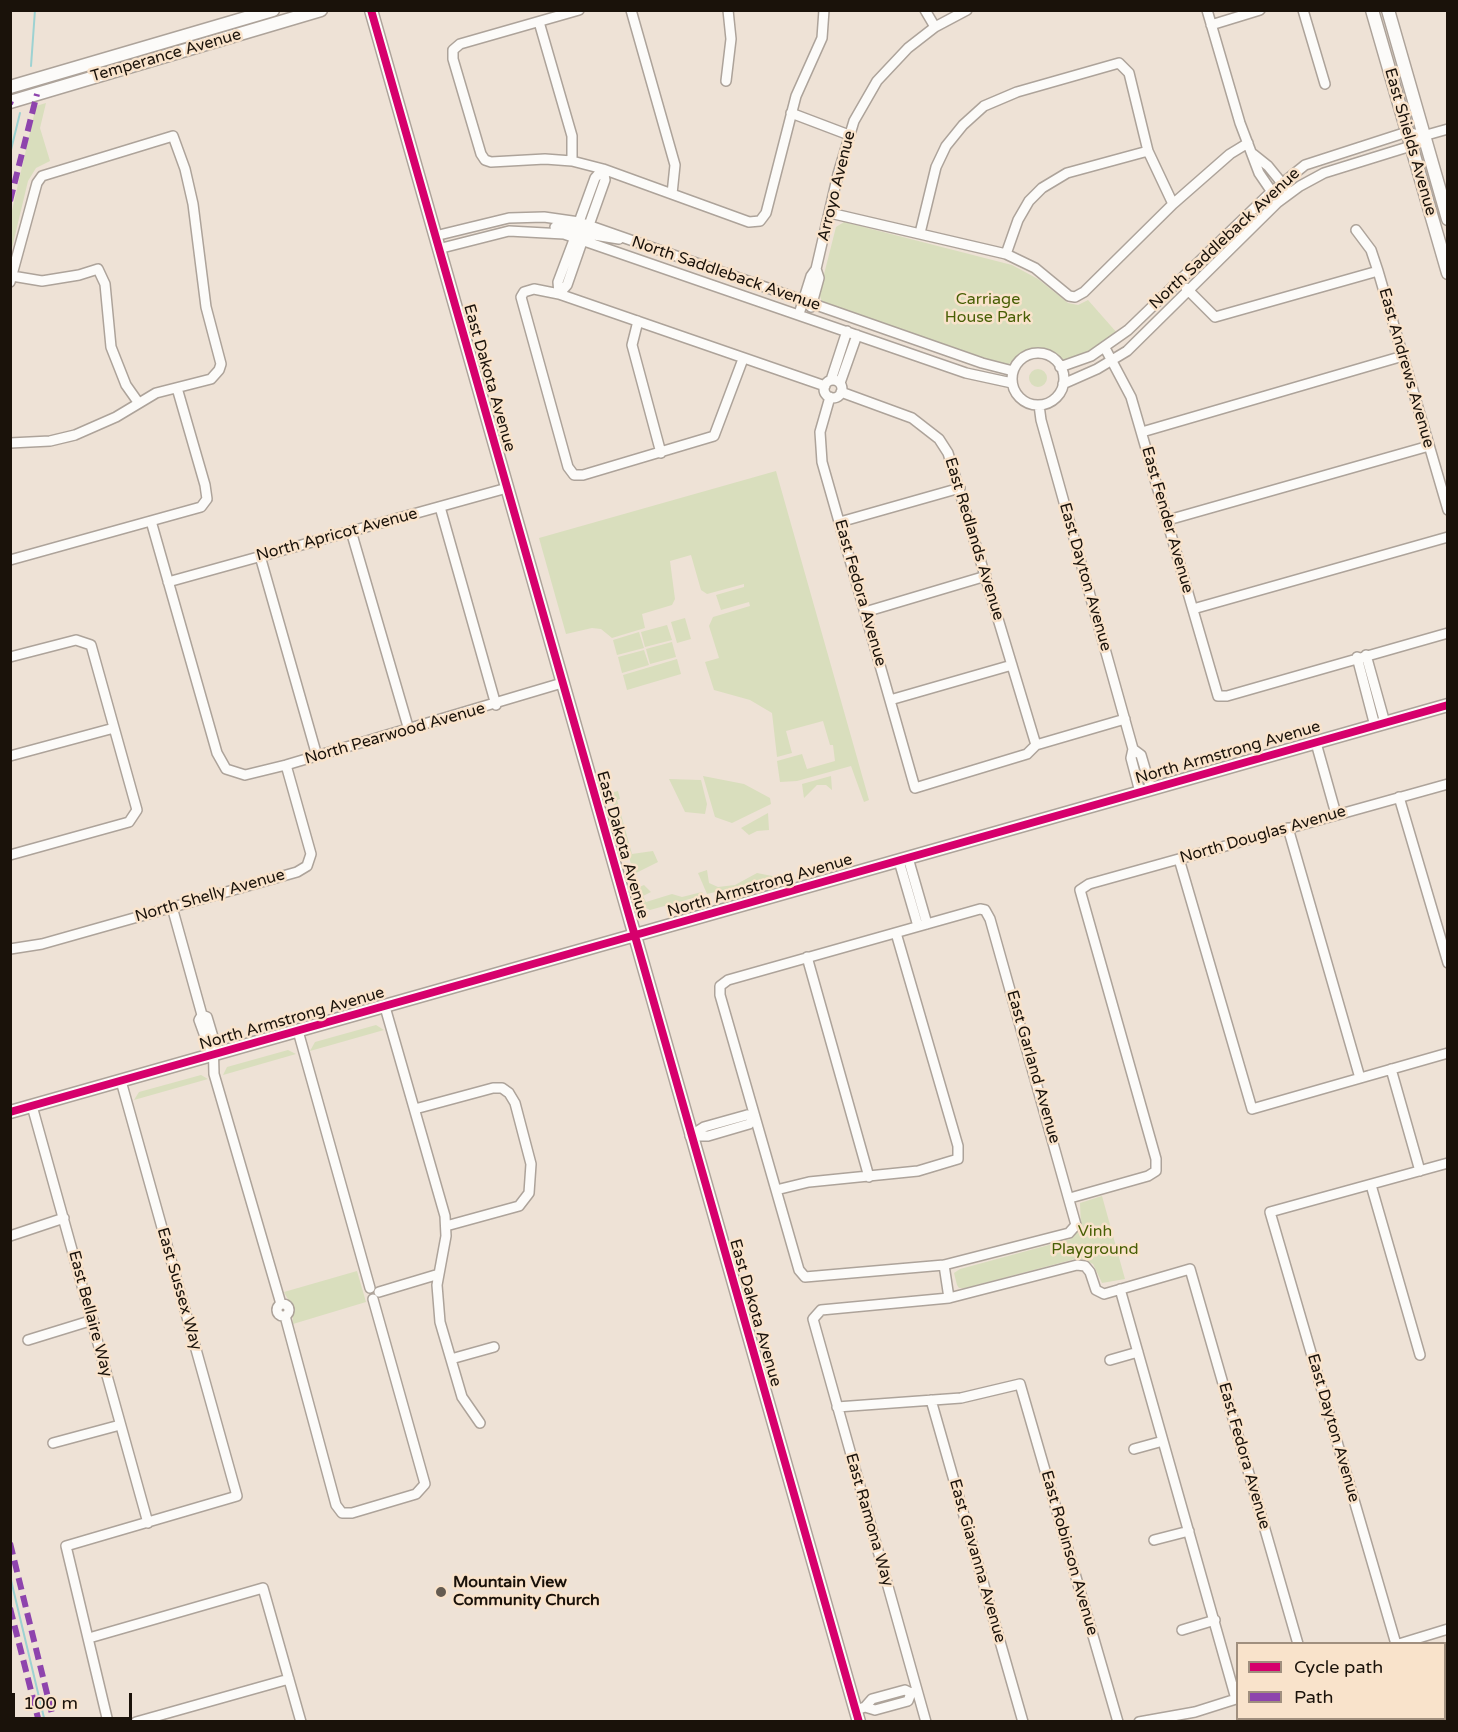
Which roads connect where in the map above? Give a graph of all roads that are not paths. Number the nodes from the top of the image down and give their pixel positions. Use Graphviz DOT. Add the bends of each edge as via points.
graph roads {
  1 [pos="273,10"];
  2 [pos="321,10"];
  3 [pos="371,10"];
  4 [pos="579,10"];
  5 [pos="631,10"];
  6 [pos="728,10"];
  7 [pos="824,10"];
  8 [pos="925,10"];
  9 [pos="967,10"];
  10 [pos="1207,10"];
  11 [pos="1260,10"];
  12 [pos="1303,10"];
  13 [pos="1372,10"];
  14 [pos="1388,10"];
  15 [pos="539,22"];
  16 [pos="1211,25"];
  17 [pos="935,27"];
  18 [pos="726,81"];
  19 [pos="1325,84"];
  20 [pos="10,87"];
  21 [pos="10,102"];
  22 [pos="791,113"];
  23 [pos="1448,129"];
  24 [pos="1407,132"];
  25 [pos="849,135"];
  26 [pos="1423,136"];
  27 [pos="1248,143"];
  28 [pos="1411,146"];
  29 [pos="1148,151"];
  30 [pos="1252,154"];
  31 [pos="572,161"];
  32 [pos="603,169"];
  33 [pos="1282,183"];
  34 [pos="1271,192"];
  35 [pos="1290,193"];
  36 [pos="672,194"];
  37 [pos="1279,201"];
  38 [pos="1173,204"];
  39 [pos="830,213"];
  40 [pos="1448,219"];
  41 [pos="584,223"];
  42 [pos="1356,230"];
  43 [pos="542,231"];
  44 [pos="920,233"];
  45 [pos="435,236"];
  46 [pos="623,237"];
  47 [pos="579,238"];
  48 [pos="438,249"];
  49 [pos="1006,254"];
  50 [pos="1378,271"];
  51 [pos="1448,273"];
  52 [pos="11,279"];
  53 [pos="1180,282"];
  54 [pos="1189,291"];
  55 [pos="559,294"];
  56 [pos="808,302"];
  57 [pos="803,316"];
  58 [pos="638,321"];
  59 [pos="852,333"];
  60 [pos="1105,348"];
  61 [pos="1403,356"];
  62 [pos="743,359"];
  63 [pos="1112,361"];
  64 [pos="1060,367"];
  65 [pos="1013,371"];
  66 [pos="1012,383"];
  67 [pos="1063,384"];
  68 [pos="834,385"];
  69 [pos="177,388"];
  70 [pos="138,402"];
  71 [pos="1039,405"];
  72 [pos="1142,432"];
  73 [pos="10,443"];
  74 [pos="1429,446"];
  75 [pos="661,453"];
  76 [pos="507,488"];
  77 [pos="960,488"];
  78 [pos="440,507"];
  79 [pos="1448,510"];
  80 [pos="1168,520"];
  81 [pos="151,521"];
  82 [pos="840,522"];
  83 [pos="351,531"];
  84 [pos="1448,537"];
  85 [pos="260,556"];
  86 [pos="10,560"];
  87 [pos="986,576"];
  88 [pos="168,582"];
  89 [pos="1193,609"];
  90 [pos="865,612"];
  91 [pos="1448,633"];
  92 [pos="1361,656"];
  93 [pos="10,657"];
  94 [pos="1012,665"];
  95 [pos="562,683"];
  96 [pos="890,700"];
  97 [pos="496,705"];
  98 [pos="1448,705"];
  99 [pos="1125,719"];
  100 [pos="1380,725"];
  101 [pos="114,728"];
  102 [pos="409,730"];
  103 [pos="1316,743"];
  104 [pos="1036,745"];
  105 [pos="10,756"];
  106 [pos="317,756"];
  107 [pos="286,765"];
  108 [pos="1448,783"];
  109 [pos="1145,790"];
  110 [pos="1399,797"];
  111 [pos="1336,814"];
  112 [pos="1288,828"];
  113 [pos="10,855"];
  114 [pos="904,859"];
  115 [pos="1179,859"];
  116 [pos="172,907"];
  117 [pos="922,925"];
  118 [pos="896,933"];
  119 [pos="634,936"];
  120 [pos="10,949"];
  121 [pos="807,957"];
  122 [pos="1448,963"];
  123 [pos="386,1007"];
  124 [pos="298,1031"];
  125 [pos="1448,1053"];
  126 [pos="212,1056"];
  127 [pos="1391,1069"];
  128 [pos="1360,1078"];
  129 [pos="121,1081"];
  130 [pos="32,1106"];
  131 [pos="415,1109"];
  132 [pos="10,1112"];
  133 [pos="755,1118"];
  134 [pos="690,1136"];
  135 [pos="1448,1163"];
  136 [pos="1420,1171"];
  137 [pos="869,1177"];
  138 [pos="1371,1185"];
  139 [pos="776,1190"];
  140 [pos="1070,1198"];
  141 [pos="64,1218"];
  142 [pos="446,1226"];
  143 [pos="10,1236"];
  144 [pos="944,1265"];
  145 [pos="439,1274"];
  146 [pos="1120,1289"];
  147 [pos="374,1293"];
  148 [pos="950,1298"];
  149 [pos="93,1320"];
  150 [pos="28,1340"];
  151 [pos="494,1347"];
  152 [pos="1138,1352"];
  153 [pos="1420,1355"];
  154 [pos="451,1359"];
  155 [pos="1110,1360"];
  156 [pos="931,1400"];
  157 [pos="837,1407"];
  158 [pos="480,1423"];
  159 [pos="120,1425"];
  160 [pos="1163,1441"];
  161 [pos="53,1443"];
  162 [pos="1134,1449"];
  163 [pos="148,1523"];
  164 [pos="1189,1531"];
  165 [pos="1154,1540"];
  166 [pos="1215,1620"];
  167 [pos="1448,1629"];
  168 [pos="1182,1630"];
  169 [pos="89,1638"];
  170 [pos="1297,1642"];
  171 [pos="1396,1642"];
  172 [pos="1404,1642"];
  173 [pos="289,1678"];
  174 [pos="914,1693"];
  175 [pos="1236,1699"];
  176 [pos="860,1713"];
  177 [pos="1150,1721"];
  178 [pos="108,1722"];
  179 [pos="136,1722"];
  180 [pos="301,1722"];
  181 [pos="926,1722"];
  182 [pos="1023,1722"];
  183 [pos="1118,1722"];
  184 [pos="1139,1722"];
  1 -- 20 [label="street, Temperance Avenue"];
  2 -- 21 [label="street, Temperance Avenue"];
  3 -- 45 [label="street, East Dakota Avenue"];
  4 -- 15 [label="street"];
  5 -- 36 [label="street" via="675,165"];
  6 -- 18 [label="street" via="731,39"];
  7 -- 22 [label="street" via="822,38"];
  8 -- 17 [label="street"];
  9 -- 17 [label="street, Arroyo Avenue"];
  10 -- 16 [label="street"];
  11 -- 16 [label="street"];
  12 -- 19 [label="street"];
  13 -- 24 [label="street, East Shields Avenue"];
  14 -- 26 [label="street, East Shields Avenue"];
  15 -- 31 [label="street" via="572,136"];
  15 -- 31 [label="street" via="460,44 453,50 456,69 485,160"];
  16 -- 27 [label="street"];
  17 -- 25 [label="street, Arroyo Avenue" via="908,48 877,81"];
  22 -- 25 [label="street"];
  22 -- 36 [label="street" via="766,213 760,221 749,222"];
  23 -- 26 [label="street"];
  24 -- 26 [label="street"];
  24 -- 28 [label="street, East Shields Avenue"];
  24 -- 33 [label="street, North Saddleback Avenue" via="1305,165"];
  25 -- 39 [label="street, Arroyo Avenue"];
  26 -- 28 [label="street, North Saddleback Avenue"];
  26 -- 40 [label="street, East Shields Avenue"];
  27 -- 30 [label="street"];
  27 -- 38 [label="street"];
  28 -- 35 [label="street, North Saddleback Avenue" via="1324,173"];
  28 -- 51 [label="street, East Shields Avenue"];
  29 -- 38 [label="street"];
  29 -- 44 [label="street" via="1129,73 1119,63 1017,92 984,106 946,146 936,167"];
  29 -- 49 [label="street" via="1067,173 1042,188 1018,220"];
  30 -- 33 [label="street"];
  30 -- 34 [label="street"];
  31 -- 32 [label="street"];
  32 -- 36 [label="street"];
  32 -- 41 [label="street" via="605,180"];
  33 -- 34 [label="street, North Saddleback Avenue"];
  33 -- 35 [label="street"];
  34 -- 37 [label="street"];
  34 -- 53 [label="street, North Saddleback Avenue"];
  35 -- 37 [label="street, North Saddleback Avenue"];
  37 -- 54 [label="street, North Saddleback Avenue"];
  38 -- 49 [label="street" via="1075,297 1035,268"];
  39 -- 44 [label="street"];
  39 -- 56 [label="street, Arroyo Avenue" via="811,276"];
  41 -- 43 [label="street" via="575,228"];
  41 -- 45 [label="street, North Saddleback Avenue" via="544,217 509,218"];
  41 -- 46 [label="street, North Saddleback Avenue"];
  42 -- 50 [label="street, East Andrews Avenue" via="1371,250"];
  43 -- 47 [label="street, North Saddleback Avenue"];
  43 -- 48 [label="street, North Saddleback Avenue" via="509,231"];
  44 -- 49 [label="street"];
  45 -- 48 [label="street, East Dakota Avenue"];
  46 -- 47 [label="street" via="588,234"];
  46 -- 56 [label="street, North Saddleback Avenue"];
  47 -- 55 [label="street" via="558,282"];
  47 -- 57 [label="street, North Saddleback Avenue"];
  48 -- 76 [label="street, East Dakota Avenue"];
  50 -- 54 [label="street" via="1215,317"];
  50 -- 61 [label="street, East Andrews Avenue"];
  52 -- 69 [label="street" via="42,176 173,136 193,204 206,307 221,364 211,379"];
  52 -- 70 [label="street" via="42,280 98,269 105,284 111,347 126,385"];
  53 -- 54 [label="street"];
  53 -- 60 [label="street, North Saddleback Avenue"];
  54 -- 63 [label="street, North Saddleback Avenue"];
  55 -- 58 [label="street, East Redlands Avenue"];
  55 -- 75 [label="street, East Redlands Avenue" via="534,289 524,292 522,303 568,467 574,475 583,475"];
  56 -- 57 [label="street, Arroyo Avenue"];
  56 -- 65 [label="street, North Saddleback Avenue"];
  57 -- 59 [label="street, North Saddleback Avenue"];
  58 -- 62 [label="street, East Redlands Avenue"];
  58 -- 75 [label="street" via="632,345"];
  59 -- 66 [label="street, North Saddleback Avenue" via="975,376"];
  59 -- 68 [label="street"];
  60 -- 63 [label="street, East Fender Avenue"];
  60 -- 64 [label="street, North Saddleback Avenue" via="1082,361"];
  61 -- 72 [label="street"];
  61 -- 74 [label="street, East Andrews Avenue"];
  62 -- 68 [label="street, East Redlands Avenue"];
  62 -- 75 [label="street" via="714,436"];
  63 -- 67 [label="street, North Saddleback Avenue"];
  63 -- 72 [label="street, East Fender Avenue" via="1131,397"];
  64 -- 65 [label="street" via="1049,356 1032,354 1024,357"];
  64 -- 67 [label="street"];
  65 -- 66 [label="street"];
  66 -- 71 [label="street" via="1021,398"];
  67 -- 71 [label="street" via="1056,397"];
  68 -- 77 [label="street, East Redlands Avenue" via="897,411 927,429 948,453"];
  68 -- 82 [label="street, East Fedora Avenue" via="825,392 830,397 820,447"];
  69 -- 70 [label="street"];
  69 -- 81 [label="street" via="207,499 201,507"];
  70 -- 73 [label="street" via="117,417 75,435"];
  71 -- 99 [label="street, East Dayton Avenue"];
  72 -- 80 [label="street, East Fender Avenue"];
  74 -- 79 [label="street, East Andrews Avenue"];
  74 -- 80 [label="street"];
  76 -- 78 [label="street, North Apricot Avenue"];
  76 -- 95 [label="street, East Dakota Avenue"];
  77 -- 82 [label="street"];
  77 -- 87 [label="street, East Redlands Avenue"];
  78 -- 83 [label="street, North Apricot Avenue"];
  78 -- 97 [label="street"];
  80 -- 89 [label="street, East Fender Avenue"];
  81 -- 86 [label="street"];
  81 -- 88 [label="street"];
  82 -- 90 [label="street, East Fedora Avenue"];
  83 -- 85 [label="street, North Apricot Avenue"];
  83 -- 102 [label="street"];
  84 -- 89 [label="street"];
  85 -- 88 [label="street, North Apricot Avenue"];
  85 -- 106 [label="street"];
  87 -- 90 [label="street"];
  87 -- 94 [label="street, East Redlands Avenue"];
  88 -- 107 [label="street, North Pearwood Avenue" via="217,753 226,769 244,775"];
  89 -- 92 [label="street, East Fender Avenue" via="1218,696"];
  90 -- 96 [label="street, East Fedora Avenue"];
  91 -- 92 [label="street"];
  92 -- 100 [label="street"];
  93 -- 101 [label="street" via="76,640 91,645"];
  94 -- 96 [label="street"];
  94 -- 104 [label="street, East Redlands Avenue"];
  95 -- 97 [label="street, North Pearwood Avenue"];
  95 -- 119 [label="street, East Dakota Avenue"];
  96 -- 104 [label="street, East Fedora Avenue" via="915,788 1027,754"];
  97 -- 102 [label="street, North Pearwood Avenue"];
  98 -- 100 [label="street, North Armstrong Avenue"];
  99 -- 104 [label="street"];
  99 -- 109 [label="street, East Dayton Avenue" via="1133,749 1141,755"];
  100 -- 103 [label="street, North Armstrong Avenue"];
  101 -- 105 [label="street"];
  101 -- 113 [label="street" via="136,815 129,822"];
  102 -- 106 [label="street, North Pearwood Avenue"];
  103 -- 109 [label="street, North Armstrong Avenue"];
  103 -- 111 [label="street"];
  106 -- 107 [label="street, North Pearwood Avenue"];
  107 -- 116 [label="street, North Shelly Avenue" via="311,854 307,866"];
  108 -- 110 [label="street, North Douglas Avenue"];
  109 -- 114 [label="street, North Armstrong Avenue"];
  110 -- 111 [label="street, North Douglas Avenue"];
  110 -- 122 [label="street"];
  111 -- 112 [label="street, North Douglas Avenue"];
  112 -- 115 [label="street, North Douglas Avenue"];
  112 -- 128 [label="street"];
  114 -- 117 [label="street"];
  114 -- 119 [label="street, North Armstrong Avenue"];
  115 -- 128 [label="street" via="1252,1109"];
  115 -- 140 [label="street, North Douglas Avenue" via="1089,884 1080,890 1156,1171"];
  116 -- 120 [label="street, North Shelly Avenue" via="42,944"];
  116 -- 126 [label="street" via="202,1015 199,1020"];
  117 -- 118 [label="street"];
  117 -- 140 [label="street, East Garland Avenue" via="985,910"];
  118 -- 121 [label="street"];
  118 -- 137 [label="street" via="958,1146 958,1159"];
  119 -- 123 [label="street, North Armstrong Avenue"];
  119 -- 134 [label="street, East Dakota Avenue"];
  121 -- 133 [label="street" via="728,980 720,986"];
  121 -- 137 [label="street"];
  123 -- 124 [label="street, North Armstrong Avenue"];
  123 -- 131 [label="street"];
  124 -- 126 [label="street, North Armstrong Avenue"];
  124 -- 147 [label="street"];
  125 -- 127 [label="street"];
  126 -- 129 [label="street, North Armstrong Avenue"];
  126 -- 147 [label="street" via="281,1304 289,1308 285,1316 336,1505 342,1513 423,1489 424,1479"];
  127 -- 128 [label="street"];
  127 -- 136 [label="street"];
  129 -- 130 [label="street, North Armstrong Avenue"];
  129 -- 163 [label="street, East Sussex Way" via="237,1496"];
  130 -- 132 [label="street, North Armstrong Avenue"];
  130 -- 141 [label="street, East Bellaire Way"];
  131 -- 142 [label="street"];
  131 -- 142 [label="street" via="493,1088 502,1088 515,1103 531,1164 529,1193 519,1206"];
  133 -- 134 [label="street" via="749,1124 708,1136"];
  133 -- 139 [label="street"];
  134 -- 176 [label="street, East Dakota Avenue"];
  135 -- 136 [label="street"];
  136 -- 138 [label="street"];
  137 -- 139 [label="street" via="808,1182"];
  138 -- 153 [label="street"];
  138 -- 171 [label="street, East Dayton Avenue" via="1270,1212"];
  139 -- 144 [label="street" via="799,1270 805,1277"];
  140 -- 144 [label="street, East Garland Avenue" via="1076,1225 1069,1233"];
  141 -- 143 [label="street"];
  141 -- 149 [label="street, East Bellaire Way"];
  142 -- 145 [label="street"];
  144 -- 148 [label="street"];
  145 -- 147 [label="street"];
  145 -- 154 [label="street" via="438,1308"];
  146 -- 148 [label="street" via="1104,1294 1096,1290 1090,1272 1077,1265"];
  146 -- 152 [label="street"];
  146 -- 170 [label="street, East Fedora Avenue" via="1190,1269"];
  148 -- 157 [label="street, East Ramona Way" via="821,1310 813,1319"];
  149 -- 150 [label="street"];
  149 -- 159 [label="street, East Bellaire Way"];
  151 -- 154 [label="street"];
  152 -- 155 [label="street"];
  152 -- 160 [label="street"];
  154 -- 158 [label="street" via="462,1397"];
  156 -- 157 [label="street"];
  156 -- 182 [label="street, East Giavanna Avenue"];
  156 -- 183 [label="street, East Robinson Avenue" via="961,1398 1020,1384"];
  157 -- 174 [label="street, East Ramona Way"];
  159 -- 161 [label="street"];
  159 -- 163 [label="street, East Bellaire Way"];
  160 -- 162 [label="street"];
  160 -- 164 [label="street"];
  163 -- 169 [label="street" via="66,1546"];
  164 -- 165 [label="street"];
  164 -- 166 [label="street"];
  166 -- 168 [label="street"];
  166 -- 175 [label="street"];
  167 -- 172 [label="street"];
  169 -- 173 [label="street" via="264,1588"];
  169 -- 178 [label="street"];
  173 -- 179 [label="street"];
  173 -- 180 [label="street"];
  174 -- 176 [label="street" via="908,1701"];
  174 -- 181 [label="street, East Ramona Way"];
  175 -- 177 [label="street"];
  177 -- 184 [label="street"];
}
